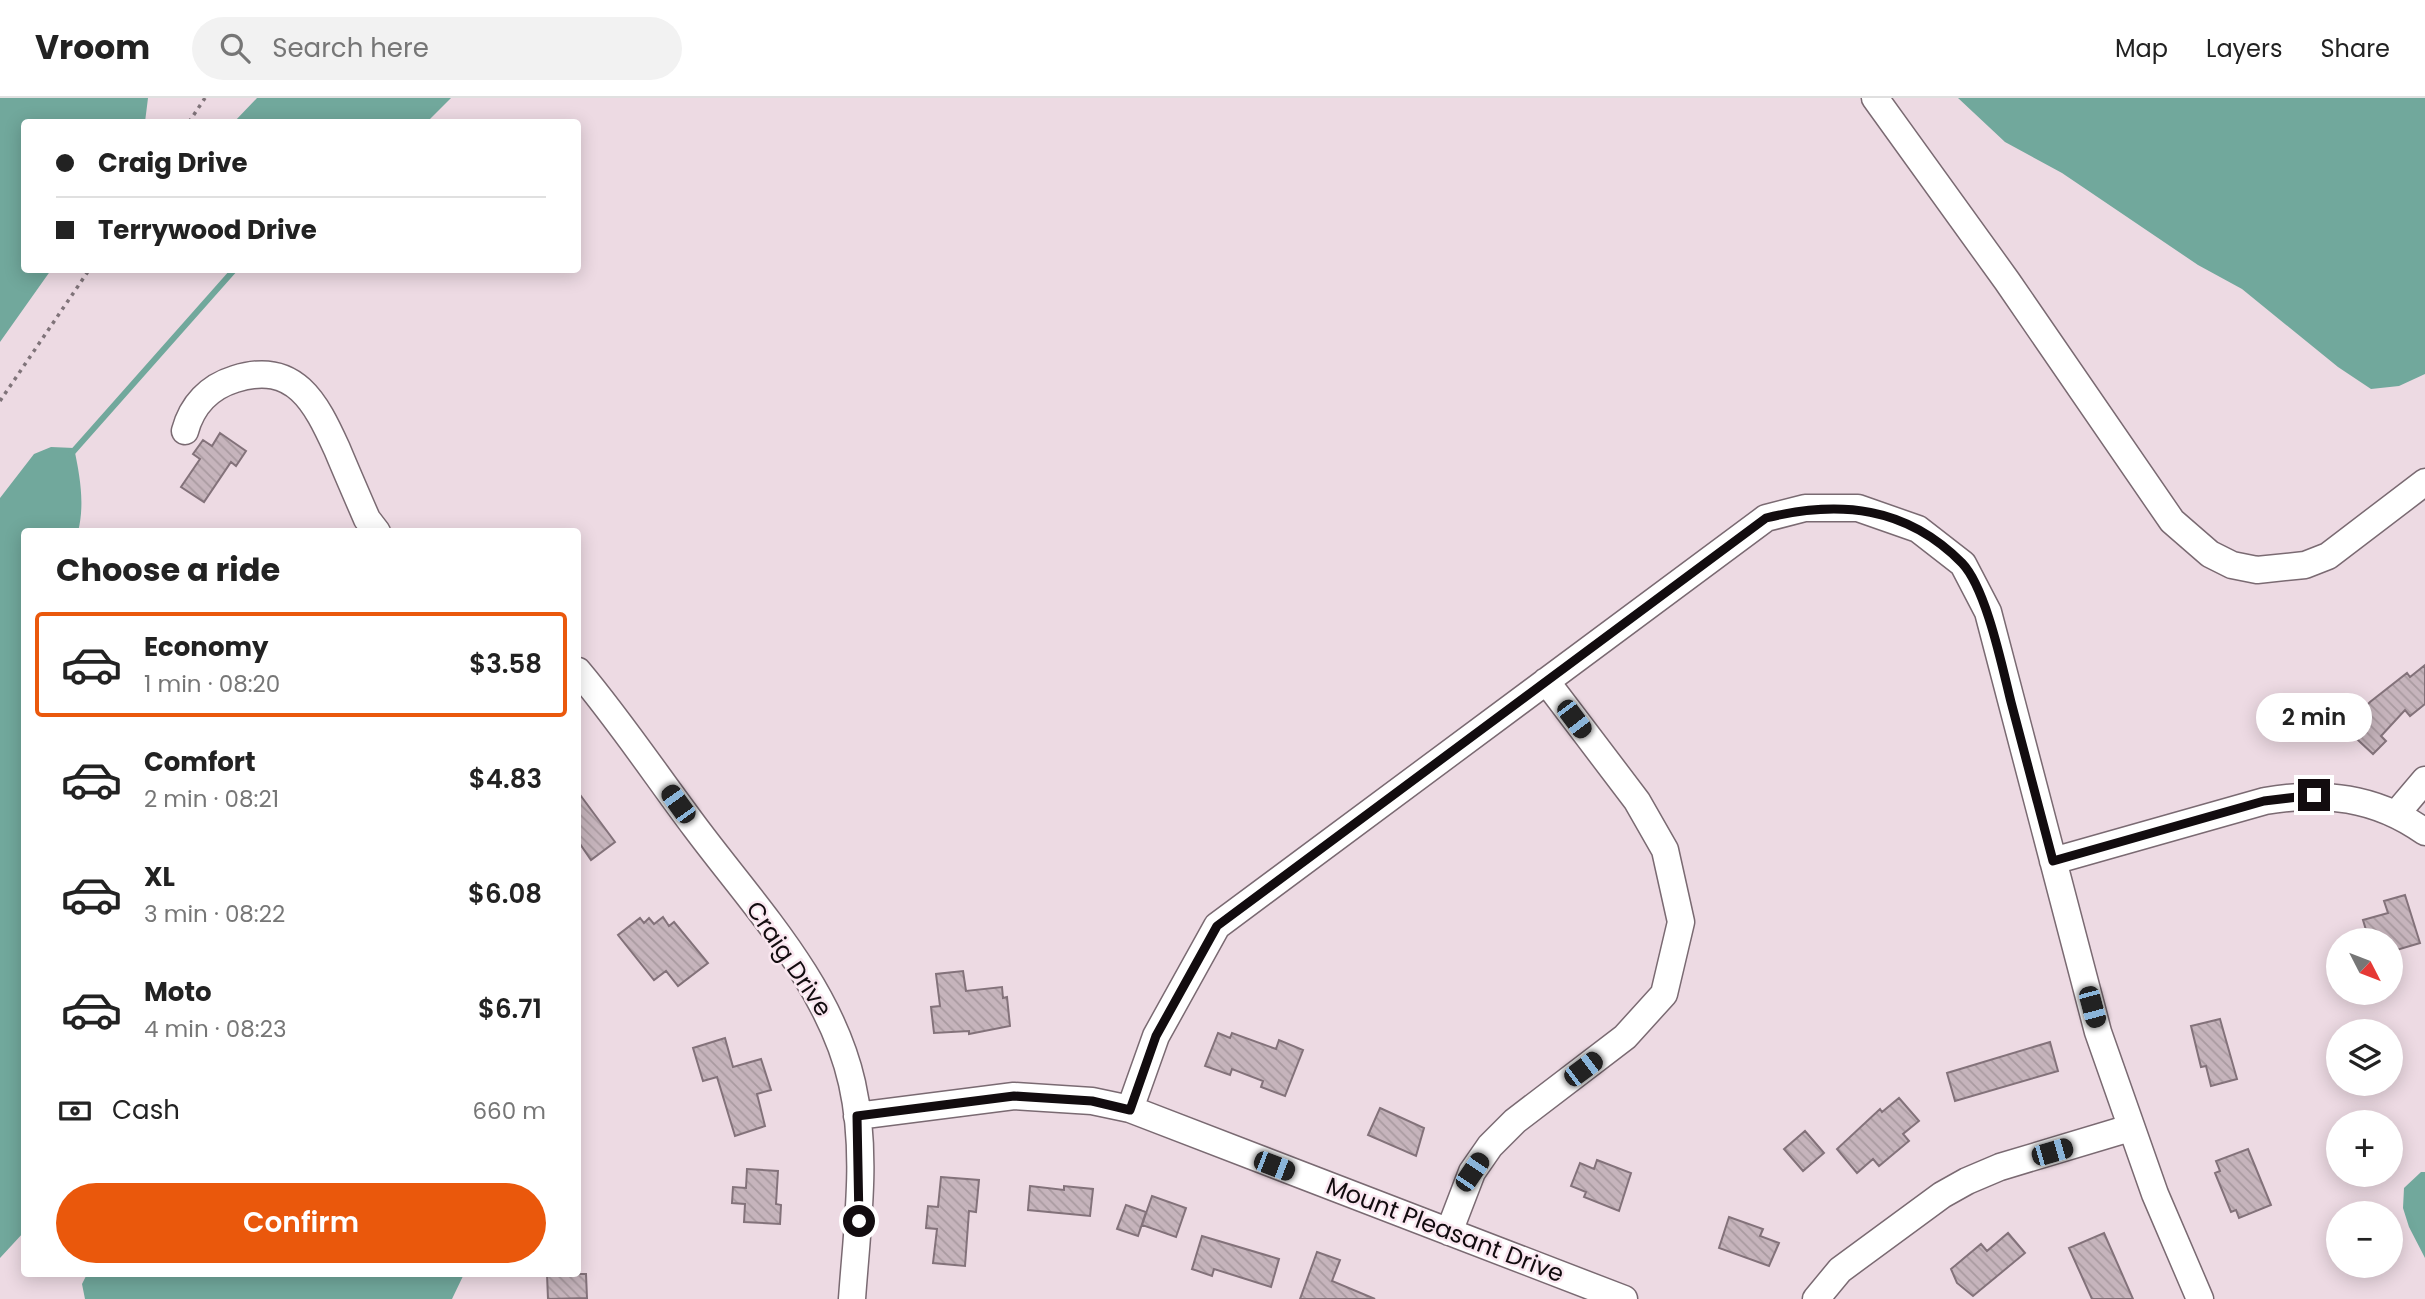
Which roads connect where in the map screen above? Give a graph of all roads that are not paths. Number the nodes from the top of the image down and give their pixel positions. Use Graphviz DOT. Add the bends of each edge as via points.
graph roads {
  1 [pos="1875,98"];
  2 [pos="185,431"];
  3 [pos="2425,482"];
  4 [pos="374,528"];
  5 [pos="581,675"];
  6 [pos="1546,681"];
  7 [pos="2425,780"];
  8 [pos="2397,813"];
  9 [pos="2425,832"];
  10 [pos="2053,861"];
  11 [pos="1130,1110"];
  12 [pos="857,1116"];
  13 [pos="2130,1128"];
  14 [pos="1449,1231"];
  15 [pos="852,1299"];
  16 [pos="1624,1299"];
  17 [pos="1816,1299"];
  18 [pos="2200,1299"];
  1 -- 3 [label="street" via="2172,521 2210,554 2257,570 2305,565 2328,556"];
  2 -- 4 [label="street" via="209,391 261,375 282,377 319,409"];
  5 -- 12 [label="street, Craig Drive" via="814,988 845,1058"];
  6 -- 10 [label="street" via="1766,518 1805,508 1858,508 1918,529 1963,564 1988,612"];
  6 -- 11 [label="street" via="1217,926 1156,1036"];
  6 -- 14 [label="street" via="1637,801 1665,849 1681,922 1664,994 1625,1037 1490,1146 1472,1172"];
  7 -- 8 [label="street"];
  8 -- 9 [label="street"];
  8 -- 10 [label="street" via="2338,797 2290,796"];
  10 -- 13 [label="street" via="2098,1032"];
  11 -- 12 [label="street, Mount Pleasant Drive" via="1092,1101 1014,1096"];
  11 -- 14 [label="street, Mount Pleasant Drive"];
  12 -- 15 [label="street, Craig Drive" via="859,1221"];
  13 -- 17 [label="street" via="1967,1181 1840,1270"];
  13 -- 18 [label="street"];
  14 -- 16 [label="street, Mount Pleasant Drive"];
}
